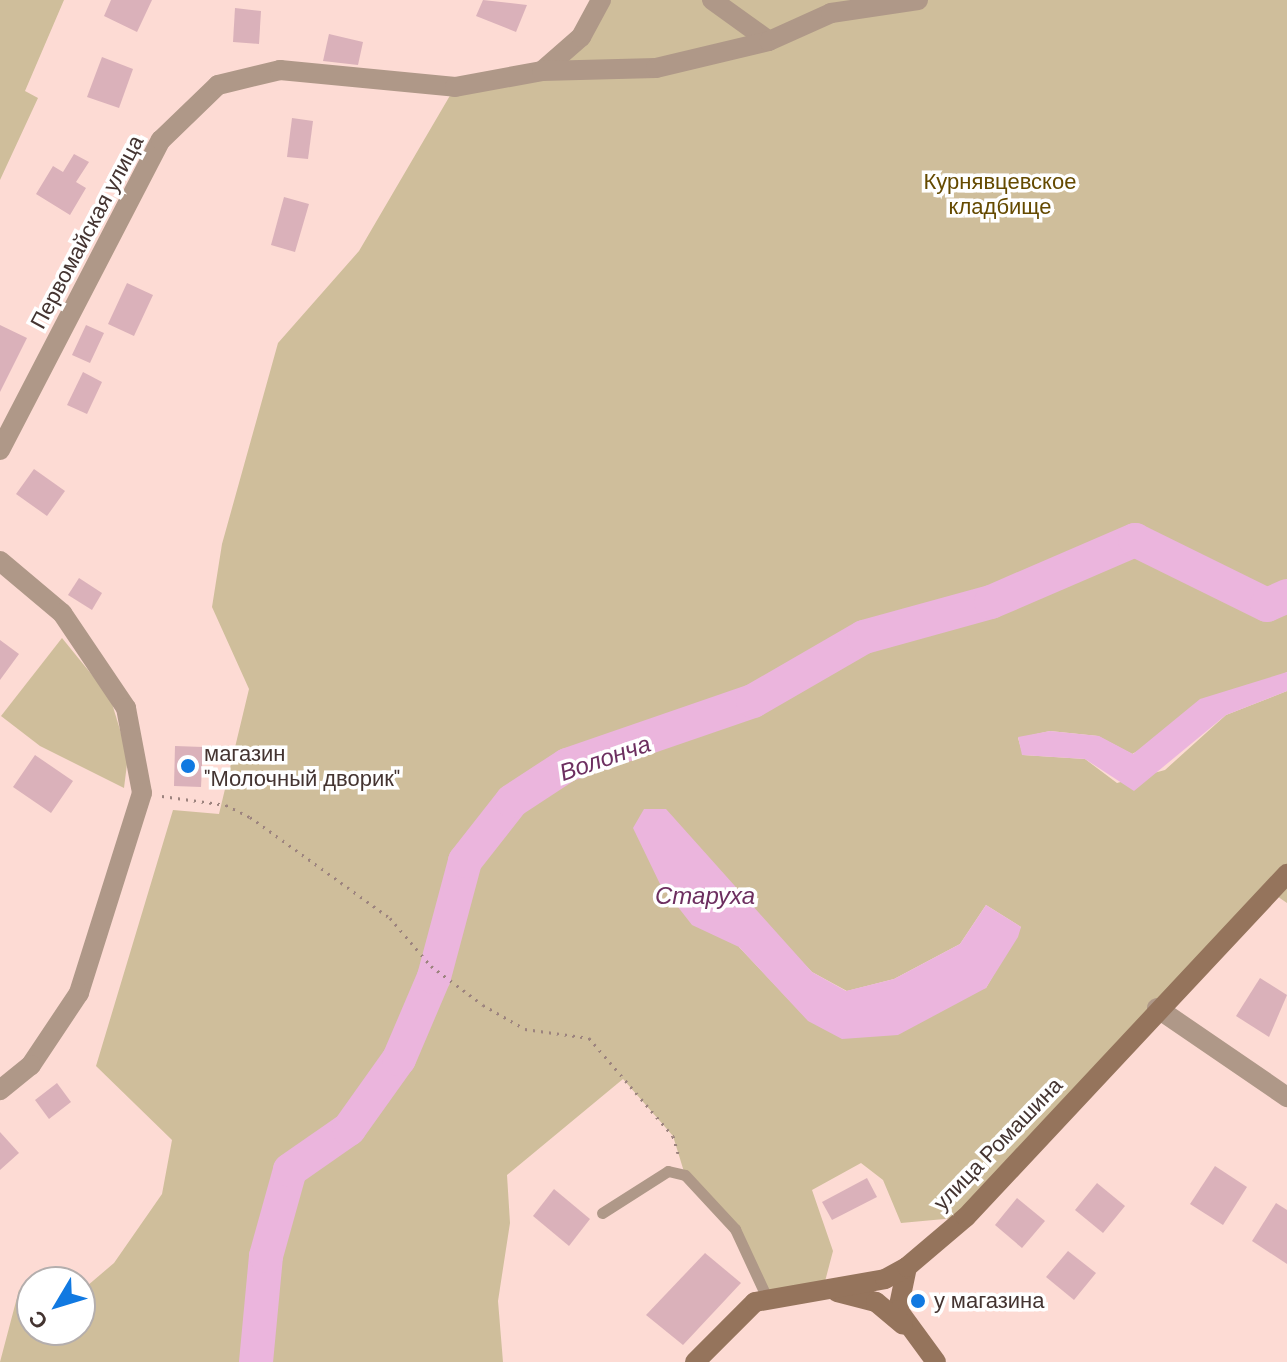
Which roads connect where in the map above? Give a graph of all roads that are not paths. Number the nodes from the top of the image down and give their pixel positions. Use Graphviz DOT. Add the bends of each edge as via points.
graph roads {
  1 [pos="601,0"];
  2 [pos="712,0"];
  3 [pos="918,0"];
  4 [pos="769,41"];
  5 [pos="542,71"];
  6 [pos="0,450"];
  7 [pos="0,561"];
  8 [pos="1287,874"];
  9 [pos="1157,1008"];
  10 [pos="0,1090"];
  11 [pos="1287,1097"];
  12 [pos="602,1213"];
  13 [pos="907,1267"];
  14 [pos="823,1289"];
  15 [pos="767,1298"];
  16 [pos="915,1336"];
  17 [pos="695,1362"];
  18 [pos="936,1362"];
  1 -- 5 [label="street" via="581,37"];
  2 -- 4 [label="street"];
  3 -- 4 [label="street, Первомайская улица" via="831,13"];
  4 -- 5 [label="street, Первомайская улица" via="656,68"];
  5 -- 6 [label="street, Первомайская улица" via="455,87 280,70 218,85 161,140"];
  7 -- 10 [label="street" via="62,613 126,708 142,793 79,993 31,1065"];
  8 -- 9 [label="street, улица Ромашина"];
  9 -- 11 [label="street"];
  9 -- 13 [label="street, улица Ромашина" via="966,1217"];
  12 -- 15 [label="lane" via="668,1171 685,1175 735,1229"];
  13 -- 14 [label="street, улица Ромашина" via="885,1279"];
  13 -- 16 [label="street" via="896,1299"];
  14 -- 15 [label="street, улица Ромашина"];
  14 -- 16 [label="street" via="876,1302"];
  15 -- 17 [label="street, улица Ромашина" via="721,1330"];
  16 -- 18 [label="street"];
}
